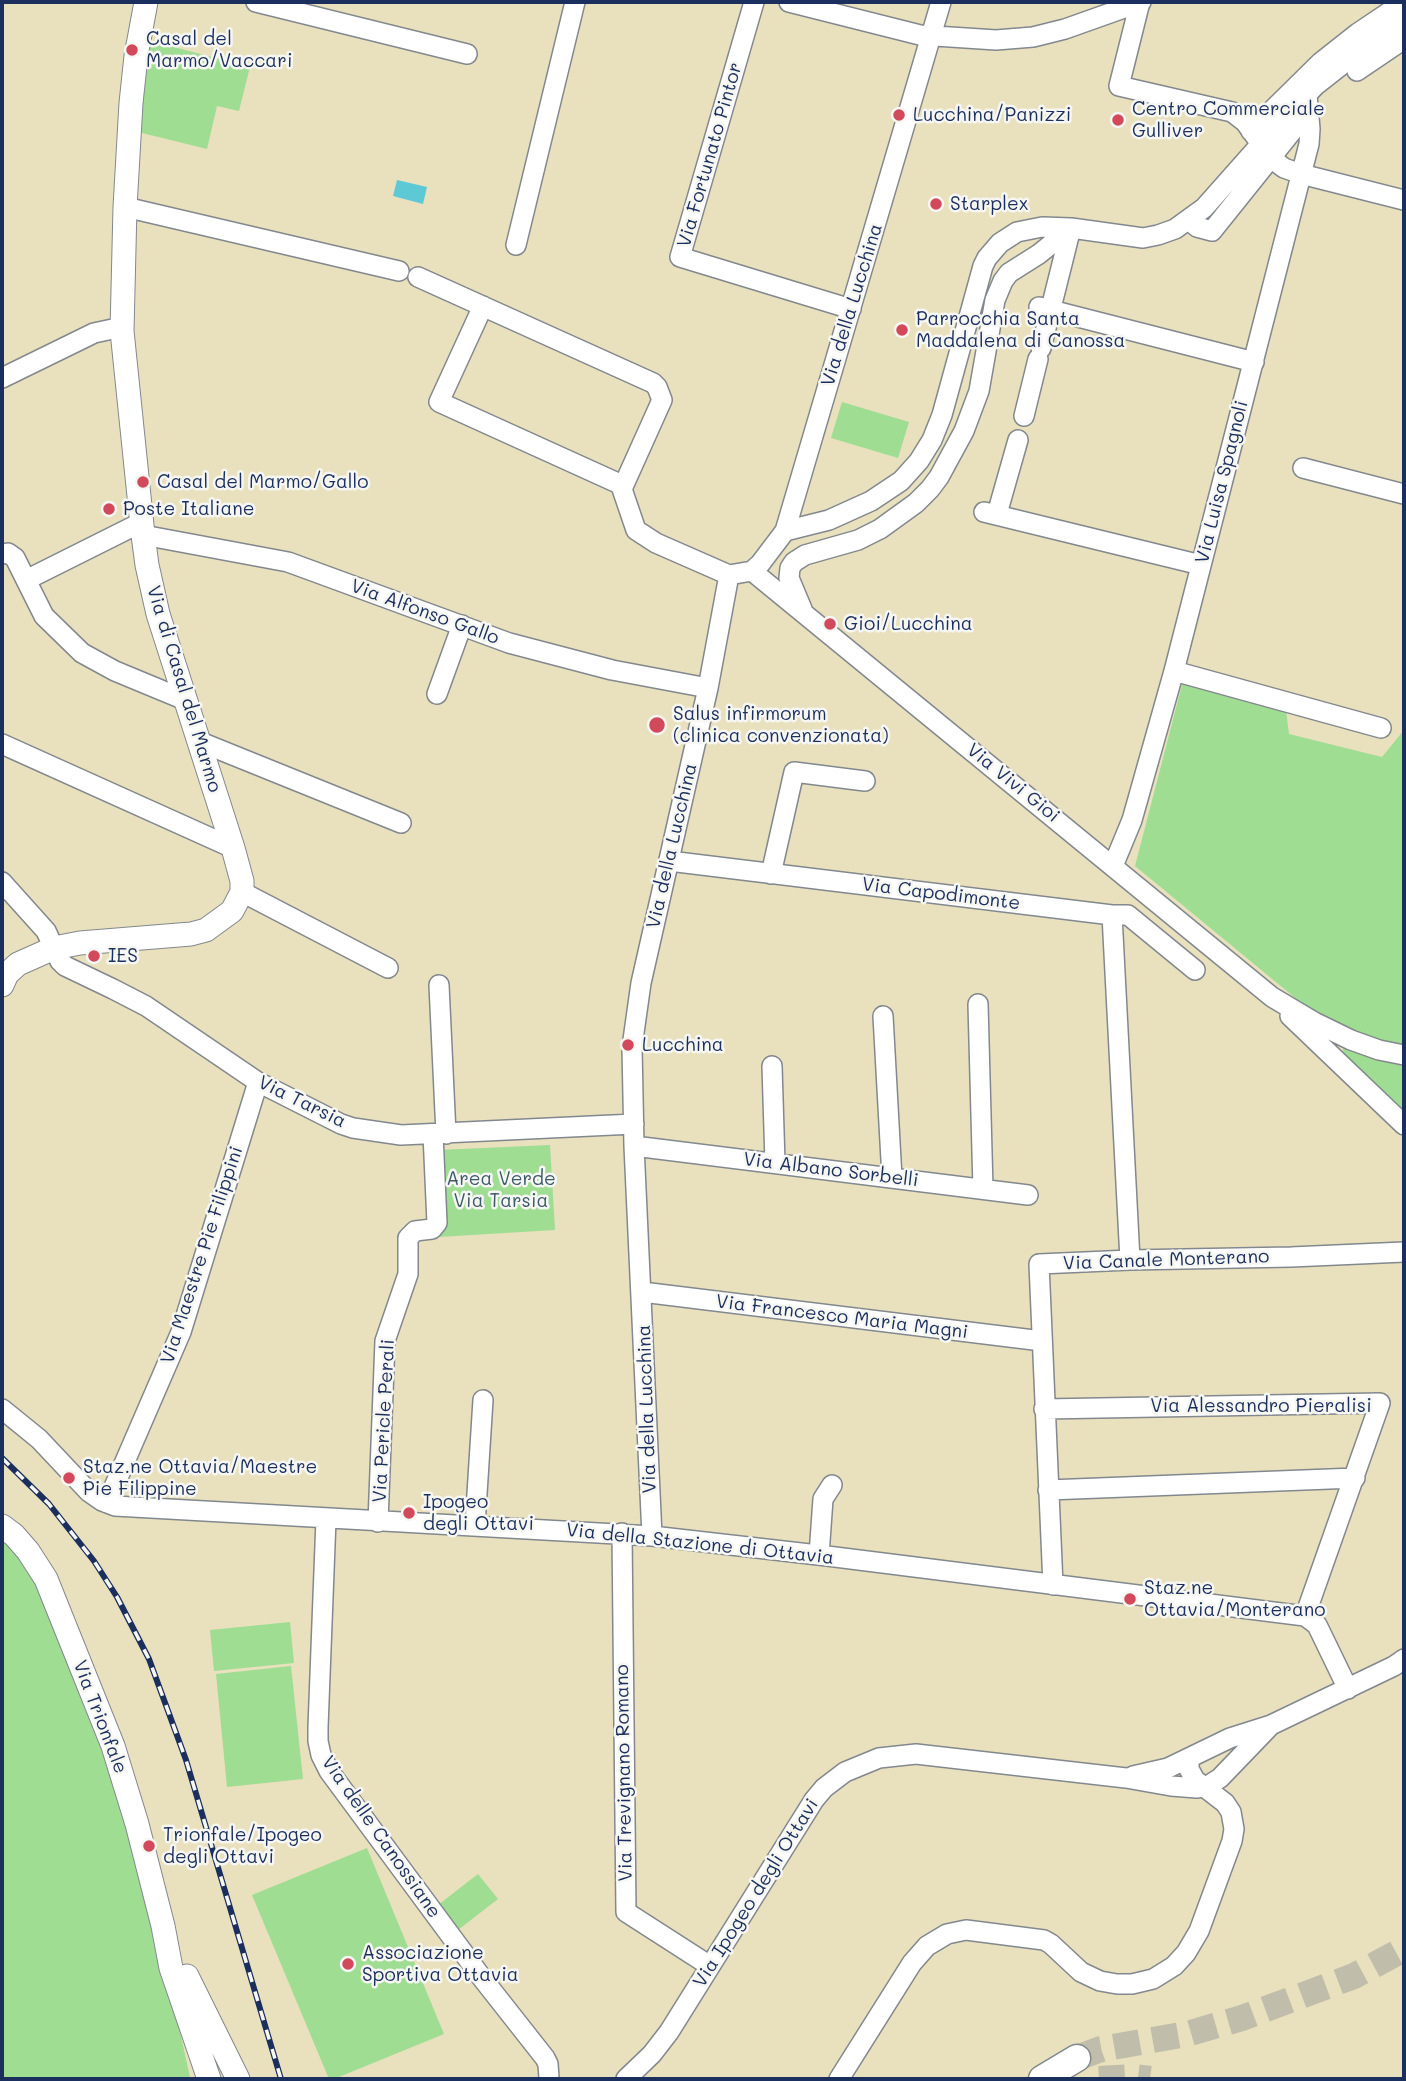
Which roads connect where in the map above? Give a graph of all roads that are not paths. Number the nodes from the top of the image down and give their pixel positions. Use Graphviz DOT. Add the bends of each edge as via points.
graph roads {
  1 [pos="146,2"];
  2 [pos="256,2"];
  3 [pos="575,2"];
  4 [pos="754,2"];
  5 [pos="789,2"];
  6 [pos="942,2"];
  7 [pos="1140,2"];
  8 [pos="1404,2"];
  9 [pos="1404,22"];
  10 [pos="931,37"];
  11 [pos="1404,39"];
  12 [pos="467,54"];
  13 [pos="1357,71"];
  14 [pos="1309,90"];
  15 [pos="1261,144"];
  16 [pos="1301,174"];
  17 [pos="1404,200"];
  18 [pos="125,207"];
  19 [pos="1072,228"];
  20 [pos="516,245"];
  21 [pos="399,271"];
  22 [pos="418,277"];
  23 [pos="483,306"];
  24 [pos="851,309"];
  25 [pos="1045,309"];
  26 [pos="122,327"];
  27 [pos="1254,362"];
  28 [pos="2,378"];
  29 [pos="1024,416"];
  30 [pos="1018,440"];
  31 [pos="1303,468"];
  32 [pos="901,481"];
  33 [pos="622,485"];
  34 [pos="1404,494"];
  35 [pos="916,503"];
  36 [pos="142,528"];
  37 [pos="785,531"];
  38 [pos="2,554"];
  39 [pos="1201,565"];
  40 [pos="752,571"];
  41 [pos="729,575"];
  42 [pos="26,580"];
  43 [pos="804,613"];
  44 [pos="462,625"];
  45 [pos="1174,671"];
  46 [pos="708,688"];
  47 [pos="437,694"];
  48 [pos="185,700"];
  49 [pos="1381,729"];
  50 [pos="198,741"];
  51 [pos="2,744"];
  52 [pos="865,781"];
  53 [pos="401,823"];
  54 [pos="233,848"];
  55 [pos="669,861"];
  56 [pos="1113,866"];
  57 [pos="771,874"];
  58 [pos="2,882"];
  59 [pos="242,892"];
  60 [pos="1112,915"];
  61 [pos="54,948"];
  62 [pos="388,968"];
  63 [pos="1195,970"];
  64 [pos="2,985"];
  65 [pos="439,985"];
  66 [pos="1272,997"];
  67 [pos="978,1004"];
  68 [pos="883,1016"];
  69 [pos="1404,1055"];
  70 [pos="772,1066"];
  71 [pos="258,1082"];
  72 [pos="634,1124"];
  73 [pos="1404,1125"];
  74 [pos="440,1134"];
  75 [pos="634,1146"];
  76 [pos="775,1163"];
  77 [pos="892,1178"];
  78 [pos="982,1189"];
  79 [pos="1028,1195"];
  80 [pos="1404,1252"];
  81 [pos="1130,1260"];
  82 [pos="642,1292"];
  83 [pos="1042,1341"];
  84 [pos="482,1400"];
  85 [pos="2,1409"];
  86 [pos="1044,1409"];
  87 [pos="1355,1478"];
  88 [pos="832,1485"];
  89 [pos="1048,1490"];
  90 [pos="107,1503"];
  91 [pos="327,1519"];
  92 [pos="378,1522"];
  93 [pos="2,1525"];
  94 [pos="475,1525"];
  95 [pos="622,1534"];
  96 [pos="652,1536"];
  97 [pos="819,1555"];
  98 [pos="1053,1585"];
  99 [pos="1304,1616"];
  100 [pos="1404,1659"];
  101 [pos="1348,1689"];
  102 [pos="1270,1726"];
  103 [pos="1210,1747"];
  104 [pos="1189,1758"];
  105 [pos="1226,1772"];
  106 [pos="1126,1778"];
  107 [pos="1202,1787"];
  108 [pos="163,1926"];
  109 [pos="710,1966"];
  110 [pos="1077,2058"];
  111 [pos="549,2078"];
  112 [pos="209,2079"];
  113 [pos="238,2079"];
  114 [pos="627,2079"];
  115 [pos="839,2079"];
  116 [pos="1042,2079"];
  1 -- 18 [label="main road, Via di Casal del Marmo" via="131,103"];
  2 -- 12 [label="street"];
  3 -- 20 [label="street"];
  4 -- 24 [label="street, Via Fortunato Pintor" via="680,257"];
  5 -- 10 [label="street"];
  6 -- 10 [label="street, Via della Lucchina"];
  7 -- 10 [label="street" via="1033,37"];
  7 -- 15 [label="street" via="1119,86 1228,111 1241,118"];
  8 -- 14 [label="street" via="1358,33"];
  9 -- 14 [label="street"];
  10 -- 24 [label="street, Via della Lucchina"];
  11 -- 13 [label="street"];
  14 -- 15 [label="street"];
  14 -- 16 [label="street, Via Luisa Spagnoli" via="1310,138"];
  15 -- 16 [label="street" via="1284,169"];
  15 -- 19 [label="street" via="1215,197 1167,233 1143,238"];
  16 -- 17 [label="street"];
  16 -- 27 [label="street, Via Luisa Spagnoli"];
  18 -- 21 [label="street"];
  18 -- 26 [label="main road, Via di Casal del Marmo"];
  19 -- 25 [label="street"];
  19 -- 32 [label="street" via="1017,232 987,258 942,415 926,451"];
  19 -- 35 [label="street" via="1004,279 996,295 979,391 969,418 939,477"];
  22 -- 23 [label="street"];
  23 -- 33 [label="street" via="657,387 662,400"];
  23 -- 33 [label="street" via="439,402"];
  24 -- 37 [label="street, Via della Lucchina"];
  25 -- 27 [label="street"];
  25 -- 29 [label="street" via="1040,353"];
  26 -- 28 [label="street" via="94,333"];
  26 -- 36 [label="main road, Via di Casal del Marmo"];
  27 -- 39 [label="street, Via Luisa Spagnoli"];
  30 -- 39 [label="street" via="991,513"];
  31 -- 34 [label="street"];
  32 -- 35 [label="street"];
  32 -- 37 [label="street" via="851,511"];
  33 -- 41 [label="street" via="640,535"];
  35 -- 43 [label="street" via="869,535 797,560 789,578"];
  36 -- 42 [label="street"];
  36 -- 44 [label="street, Via Alfonso Gallo" via="288,562"];
  36 -- 48 [label="main road, Via di Casal del Marmo" via="155,603"];
  37 -- 40 [label="street, Via della Lucchina"];
  38 -- 42 [label="street" via="15,558"];
  39 -- 45 [label="street, Via Luisa Spagnoli"];
  40 -- 41 [label="street"];
  40 -- 43 [label="street, Via Vivi Gioi"];
  41 -- 46 [label="street, Via della Lucchina"];
  42 -- 48 [label="street" via="44,616 82,653"];
  43 -- 56 [label="street, Via Vivi Gioi"];
  44 -- 46 [label="street, Via Alfonso Gallo" via="509,643 611,670"];
  44 -- 47 [label="street"];
  45 -- 49 [label="street"];
  45 -- 56 [label="street, Via Luisa Spagnoli" via="1132,820"];
  46 -- 55 [label="street, Via della Lucchina"];
  48 -- 50 [label="main road, Via di Casal del Marmo"];
  50 -- 53 [label="street"];
  50 -- 54 [label="main road, Via di Casal del Marmo"];
  51 -- 54 [label="street"];
  52 -- 57 [label="street" via="794,772"];
  54 -- 59 [label="main road, Via di Casal del Marmo"];
  55 -- 57 [label="street, Via Capodimonte"];
  55 -- 72 [label="street, Via della Lucchina" via="635,1022 631,1061"];
  56 -- 66 [label="street, Via Vivi Gioi"];
  57 -- 60 [label="street, Via Capodimonte"];
  58 -- 61 [label="street, Via Tarsia" via="41,925"];
  59 -- 61 [label="main road" via="228,916 200,932"];
  59 -- 62 [label="street"];
  60 -- 63 [label="street, Via Capodimonte" via="1128,915"];
  60 -- 81 [label="street"];
  61 -- 64 [label="main road" via="18,964"];
  61 -- 71 [label="street, Via Tarsia" via="65,966 146,1006"];
  65 -- 74 [label="street"];
  66 -- 69 [label="street, Via Vivi Gioi" via="1351,1040"];
  66 -- 73 [label="street, Via Vivi Gioi"];
  67 -- 78 [label="street"];
  68 -- 77 [label="street"];
  70 -- 76 [label="street"];
  71 -- 74 [label="street, Via Tarsia" via="346,1126 386,1133"];
  71 -- 90 [label="street, Via Maestre Pie Filippini" via="181,1332"];
  72 -- 74 [label="street, Via Tarsia"];
  72 -- 75 [label="street, Via della Lucchina"];
  74 -- 92 [label="street, Via Pericle Perali" via="438,1223 408,1238 408,1274 385,1340"];
  75 -- 76 [label="street, Via Albano Sorbelli"];
  75 -- 82 [label="street, Via della Lucchina"];
  76 -- 77 [label="street, Via Albano Sorbelli"];
  77 -- 78 [label="street, Via Albano Sorbelli"];
  78 -- 79 [label="street, Via Albano Sorbelli"];
  80 -- 81 [label="street, Via Canale Monterano"];
  81 -- 83 [label="street, Via Canale Monterano" via="1039,1264"];
  82 -- 83 [label="street, Via Francesco Maria Magni"];
  82 -- 96 [label="street, Via della Lucchina"];
  83 -- 86 [label="street, Via Canale Monterano"];
  84 -- 94 [label="street"];
  85 -- 90 [label="street, Via della Stazione di Ottavia"];
  86 -- 87 [label="street, Via Alessandro Pieralisi" via="1380,1403"];
  86 -- 89 [label="street, Via Canale Monterano"];
  87 -- 89 [label="street"];
  87 -- 99 [label="street, Via Alessandro Pieralisi"];
  88 -- 97 [label="street" via="823,1499"];
  89 -- 98 [label="street, Via Canale Monterano"];
  90 -- 91 [label="street, Via della Stazione di Ottavia" via="124,1508"];
  91 -- 92 [label="street, Via della Stazione di Ottavia"];
  91 -- 111 [label="street, Via delle Canossiane" via="318,1727 321,1755 482,1978 545,2057"];
  92 -- 94 [label="street, Via della Stazione di Ottavia"];
  93 -- 108 [label="main road, Via Trionfale" via="32,1556 55,1597 124,1781"];
  94 -- 95 [label="street, Via della Stazione di Ottavia"];
  95 -- 96 [label="street, Via della Stazione di Ottavia"];
  95 -- 109 [label="street, Via Trevignano Romano" via="626,1912"];
  96 -- 97 [label="street, Via della Stazione di Ottavia"];
  97 -- 98 [label="street, Via della Stazione di Ottavia"];
  98 -- 99 [label="street, Via della Stazione di Ottavia"];
  99 -- 101 [label="street" via="1317,1625"];
  100 -- 101 [label="street, Via Ipogeo degli Ottavi"];
  101 -- 102 [label="street, Via Ipogeo degli Ottavi"];
  102 -- 103 [label="street, Via Ipogeo degli Ottavi"];
  102 -- 105 [label="street, Via Ipogeo degli Ottavi"];
  103 -- 104 [label="street, Via Ipogeo degli Ottavi"];
  103 -- 105 [label="street" via="1220,1755"];
  104 -- 106 [label="street, Via Ipogeo degli Ottavi"];
  104 -- 107 [label="street" via="1191,1773"];
  105 -- 107 [label="street, Via Ipogeo degli Ottavi"];
  106 -- 107 [label="street, Via Ipogeo degli Ottavi"];
  106 -- 109 [label="street, Via Ipogeo degli Ottavi" via="916,1754 862,1764 820,1792"];
  107 -- 115 [label="street" via="1228,1807 1234,1833 1199,1931 1174,1966 1153,1979 1117,1984 1081,1972 1040,1939 966,1930 947,1934 912,1963"];
  108 -- 112 [label="main road, Via Trionfale" via="171,1968"];
  108 -- 113 [label="main road, Via Trionfale"];
  109 -- 114 [label="street, Via Ipogeo degli Ottavi" via="658,2048"];
  110 -- 116 [label="highway"];
}
